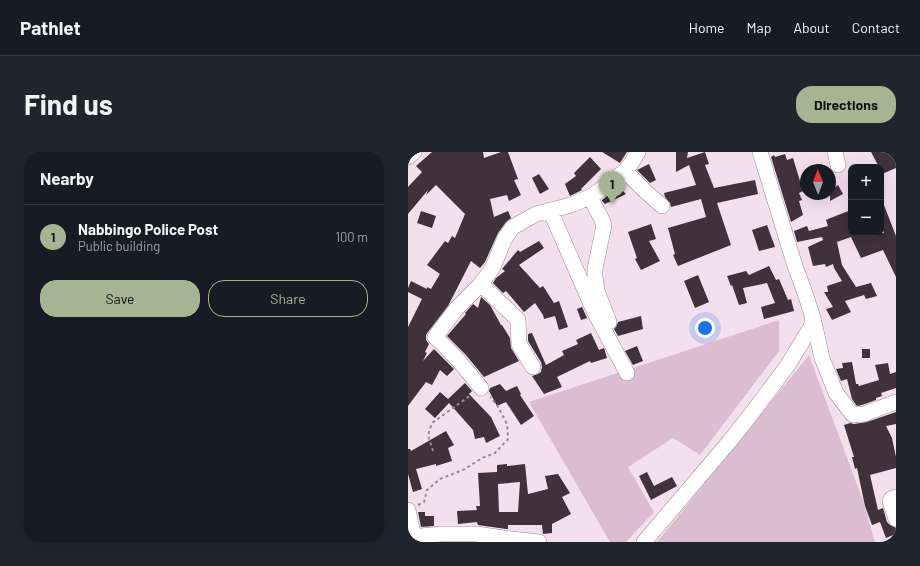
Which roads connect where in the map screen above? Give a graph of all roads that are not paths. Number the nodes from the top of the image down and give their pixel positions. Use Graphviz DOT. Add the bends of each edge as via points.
graph roads {
  1 [pos="414,152"];
  2 [pos="638,152"];
  3 [pos="760,152"];
  4 [pos="408,157"];
  5 [pos="625,170"];
  6 [pos="590,197"];
  7 [pos="662,206"];
  8 [pos="550,210"];
  9 [pos="480,284"];
  10 [pos="813,318"];
  11 [pos="609,322"];
  12 [pos="533,367"];
  13 [pos="627,373"];
  14 [pos="482,388"];
  15 [pos="896,402"];
  16 [pos="896,497"];
  17 [pos="411,509"];
  18 [pos="896,519"];
  19 [pos="412,540"];
  20 [pos="539,542"];
  21 [pos="644,542"];
  1 -- 4 [label="street"];
  2 -- 5 [label="street"];
  3 -- 10 [label="street"];
  5 -- 6 [label="street"];
  5 -- 7 [label="street"];
  6 -- 8 [label="street"];
  6 -- 11 [label="street" via="604,225 595,277 596,290"];
  8 -- 9 [label="street" via="536,214 513,227 505,238 492,268"];
  8 -- 13 [label="street" via="594,311"];
  9 -- 12 [label="street" via="518,320 519,344"];
  9 -- 14 [label="street" via="434,337"];
  10 -- 15 [label="street" via="822,358 836,392 853,415 864,414"];
  10 -- 21 [label="street" via="811,327 788,365 752,413"];
  16 -- 18 [label="street" via="890,502"];
  17 -- 19 [label="street"];
  19 -- 20 [label="street" via="441,534 476,534"];
}
